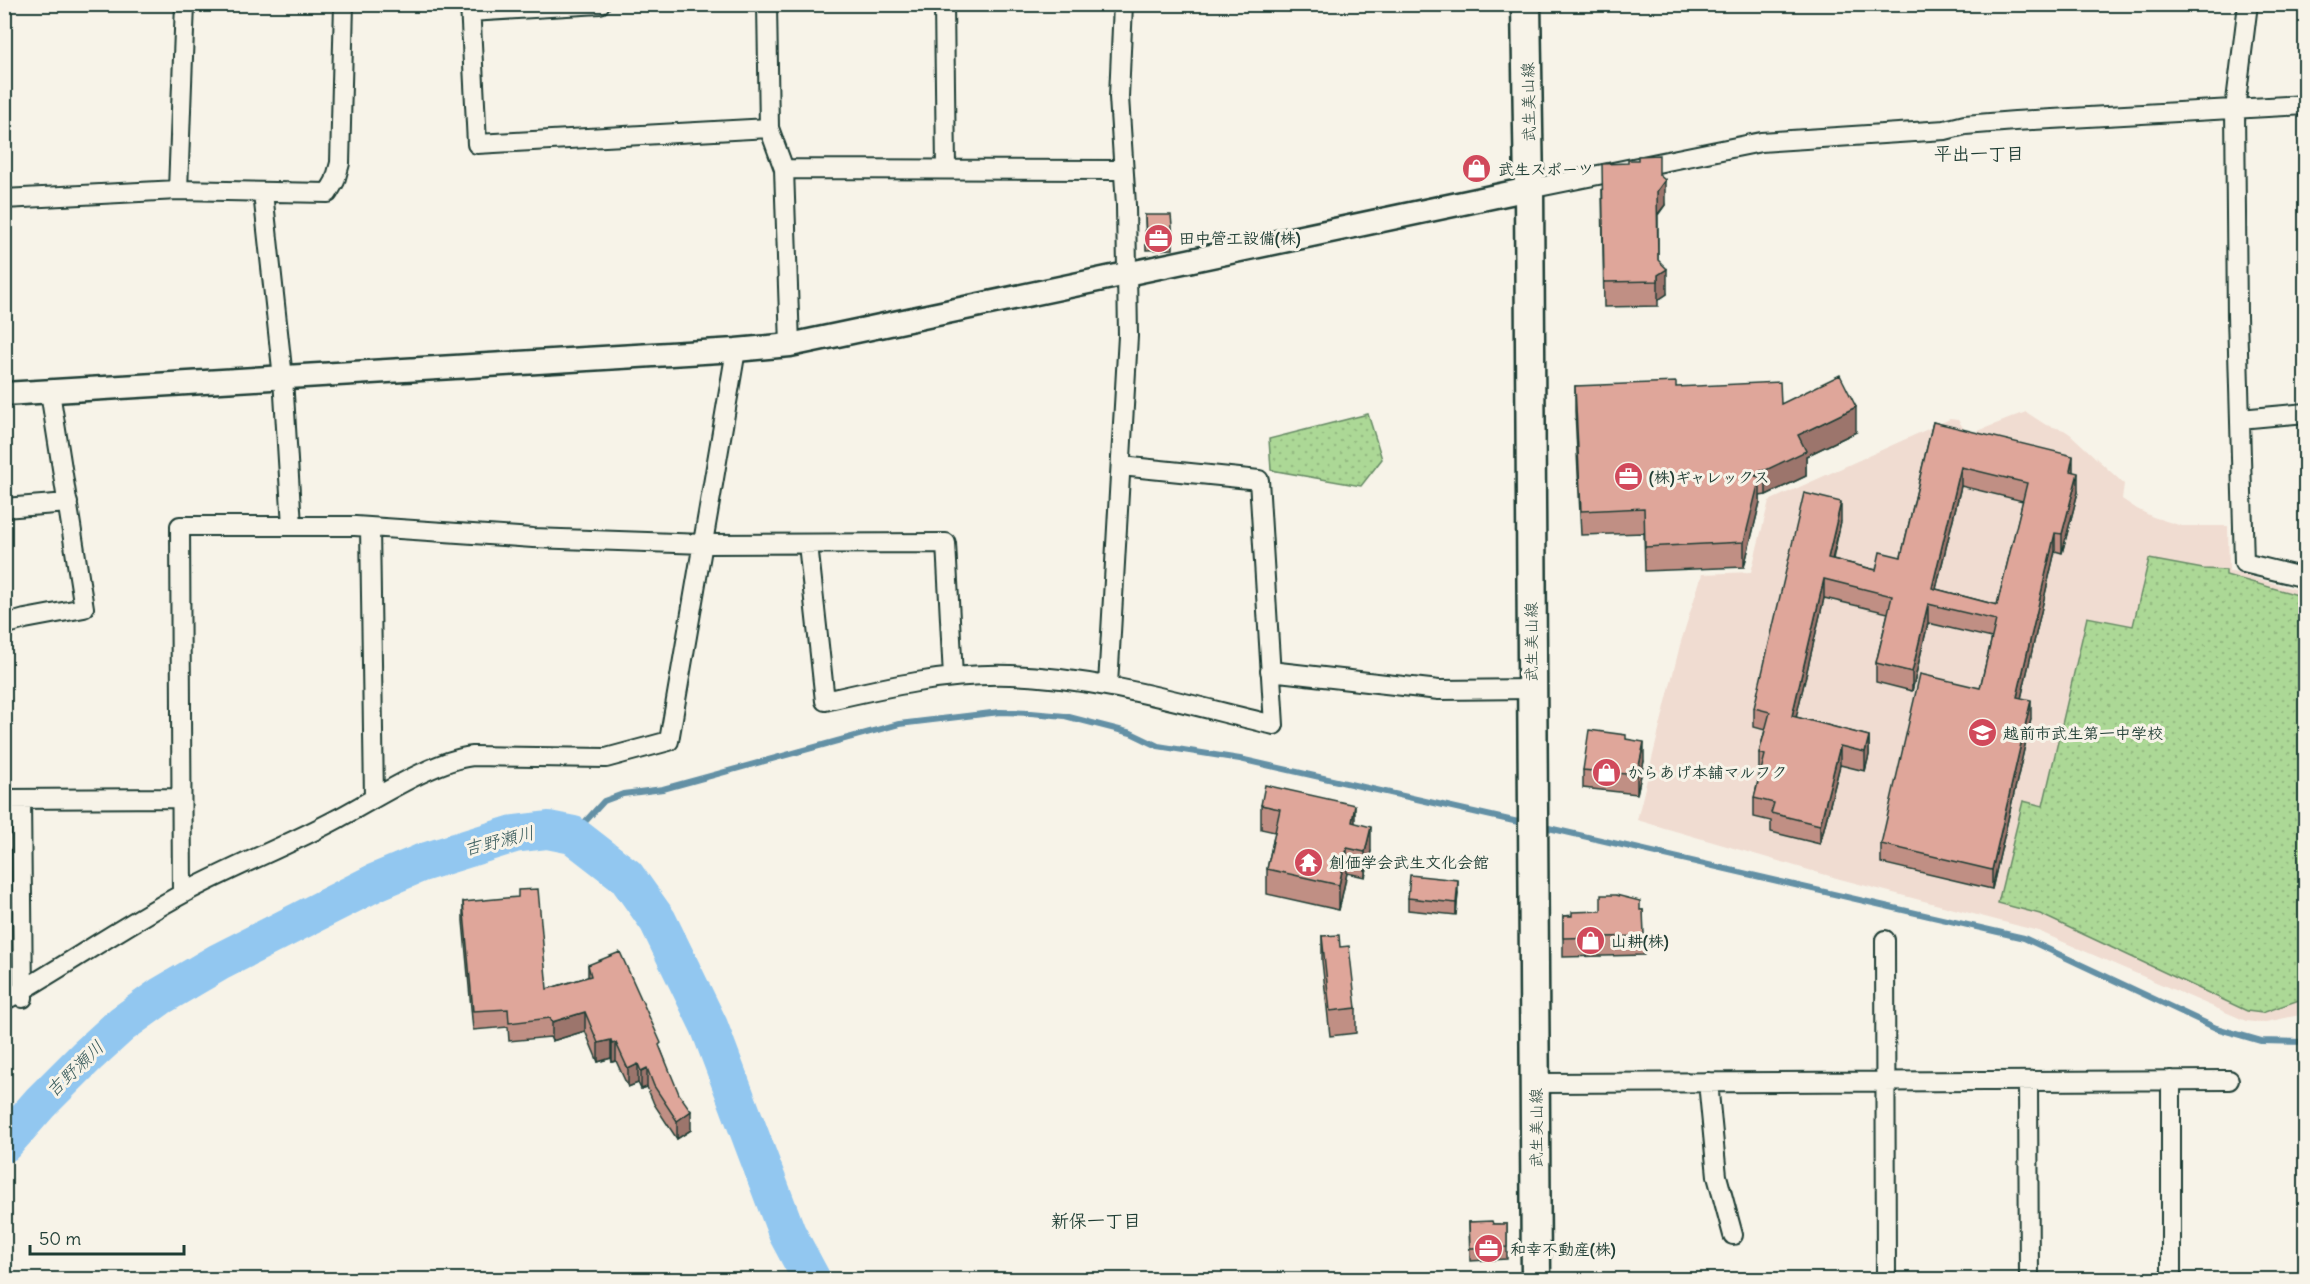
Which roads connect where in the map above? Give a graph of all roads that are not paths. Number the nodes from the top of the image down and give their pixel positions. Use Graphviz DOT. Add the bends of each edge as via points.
graph roads {
  1 [pos="185,4"];
  2 [pos="344,4"];
  3 [pos="600,4"];
  4 [pos="767,4"];
  5 [pos="944,4"];
  6 [pos="1123,4"];
  7 [pos="1526,4"];
  8 [pos="2248,4"];
  9 [pos="470,8"];
  10 [pos="2306,105"];
  11 [pos="2235,109"];
  12 [pos="769,128"];
  13 [pos="784,169"];
  14 [pos="946,169"];
  15 [pos="1123,170"];
  16 [pos="1529,189"];
  17 [pos="178,190"];
  18 [pos="263,193"];
  19 [pos="4,199"];
  20 [pos="1127,274"];
  21 [pos="790,345"];
  22 [pos="736,350"];
  23 [pos="283,378"];
  24 [pos="50,392"];
  25 [pos="4,394"];
  26 [pos="2306,413"];
  27 [pos="2240,419"];
  28 [pos="1120,466"];
  29 [pos="68,503"];
  30 [pos="4,508"];
  31 [pos="292,526"];
  32 [pos="370,527"];
  33 [pos="704,544"];
  34 [pos="808,544"];
  35 [pos="2306,578"];
  36 [pos="4,625"];
  37 [pos="1270,670"];
  38 [pos="953,677"];
  39 [pos="1108,685"];
  40 [pos="1532,689"];
  41 [pos="180,798"];
  42 [pos="374,798"];
  43 [pos="13,799"];
  44 [pos="182,894"];
  45 [pos="1885,940"];
  46 [pos="23,995"];
  47 [pos="4,1001"];
  48 [pos="2171,1080"];
  49 [pos="2229,1080"];
  50 [pos="2028,1081"];
  51 [pos="1708,1082"];
  52 [pos="1885,1082"];
  53 [pos="1536,1083"];
  54 [pos="1733,1235"];
  55 [pos="1886,1276"];
  56 [pos="1536,1280"];
  57 [pos="2029,1280"];
  58 [pos="2172,1280"];
  1 -- 17 [label="street"];
  2 -- 18 [label="street" via="340,163 335,181 328,193"];
  3 -- 9 [label="street"];
  4 -- 12 [label="street"];
  5 -- 14 [label="street"];
  6 -- 15 [label="street" via="1119,97"];
  7 -- 16 [label="main road, 武生美山線"];
  8 -- 11 [label="street"];
  9 -- 12 [label="street" via="477,144"];
  10 -- 11 [label="street"];
  11 -- 16 [label="street" via="2015,121 1946,130 1761,142"];
  11 -- 27 [label="street"];
  12 -- 13 [label="street"];
  13 -- 14 [label="street"];
  13 -- 21 [label="street"];
  14 -- 15 [label="street"];
  15 -- 20 [label="street"];
  16 -- 20 [label="street"];
  16 -- 40 [label="main road, 武生美山線"];
  17 -- 18 [label="street"];
  17 -- 19 [label="street"];
  18 -- 23 [label="street"];
  20 -- 21 [label="street"];
  20 -- 28 [label="street" via="1128,336"];
  21 -- 22 [label="street"];
  22 -- 23 [label="street"];
  22 -- 33 [label="street"];
  23 -- 24 [label="street"];
  23 -- 31 [label="street"];
  24 -- 25 [label="street"];
  24 -- 29 [label="street"];
  26 -- 27 [label="street"];
  27 -- 35 [label="street" via="2244,563"];
  28 -- 37 [label="street" via="1259,480"];
  28 -- 39 [label="street"];
  29 -- 30 [label="street"];
  29 -- 36 [label="street" via="84,608"];
  31 -- 32 [label="street"];
  31 -- 41 [label="street" via="180,526"];
  32 -- 33 [label="street"];
  32 -- 42 [label="street"];
  33 -- 34 [label="street"];
  33 -- 42 [label="street" via="669,741 606,758 465,757 442,764"];
  34 -- 38 [label="street" via="946,543"];
  34 -- 38 [label="street" via="825,701"];
  37 -- 39 [label="street" via="1274,725"];
  37 -- 40 [label="street" via="1439,690"];
  38 -- 39 [label="street" via="1009,675"];
  40 -- 53 [label="main road, 武生美山線"];
  41 -- 43 [label="street"];
  41 -- 44 [label="street"];
  42 -- 44 [label="street"];
  43 -- 46 [label="street"];
  44 -- 46 [label="street"];
  45 -- 52 [label="street"];
  46 -- 47 [label="street"];
  48 -- 49 [label="street"];
  48 -- 50 [label="street"];
  48 -- 58 [label="street"];
  50 -- 52 [label="street"];
  50 -- 57 [label="street"];
  51 -- 52 [label="street"];
  51 -- 53 [label="street"];
  51 -- 54 [label="street" via="1718,1176"];
  52 -- 55 [label="street"];
  53 -- 56 [label="main road, 武生美山線"];
}
